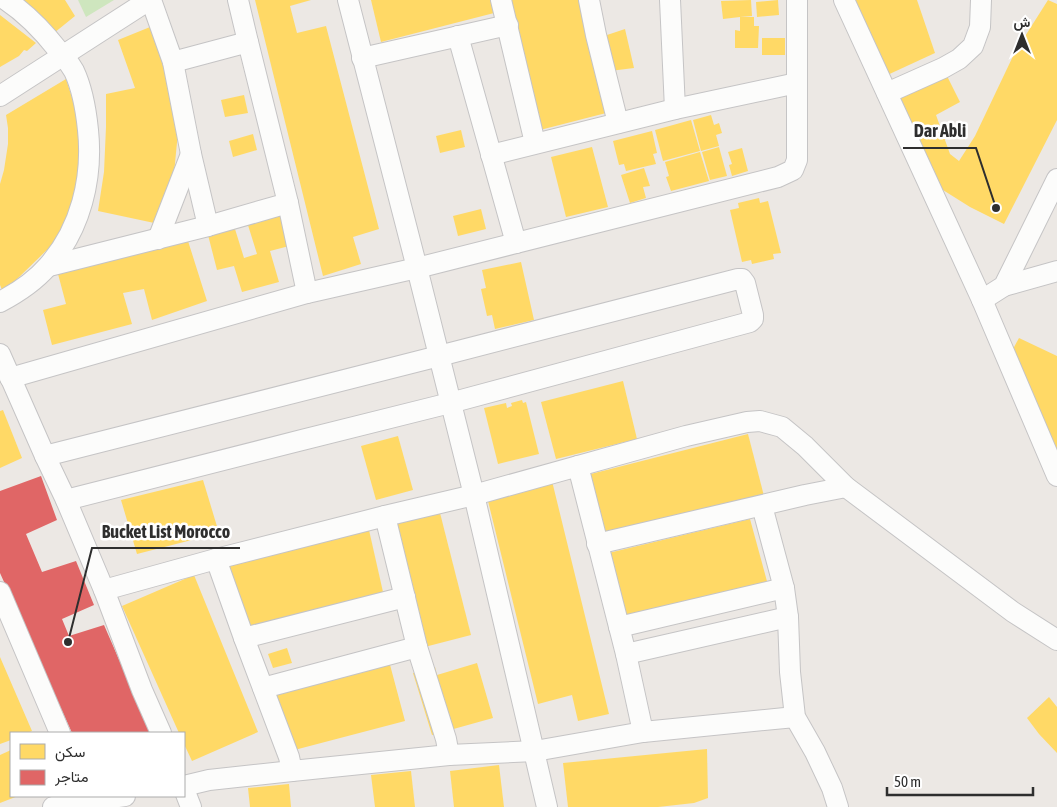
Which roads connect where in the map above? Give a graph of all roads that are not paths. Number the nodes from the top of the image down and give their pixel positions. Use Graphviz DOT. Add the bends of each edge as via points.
graph roads {
  1 [pos="6,0"];
  2 [pos="150,0"];
  3 [pos="238,0"];
  4 [pos="348,0"];
  5 [pos="501,0"];
  6 [pos="589,0"];
  7 [pos="670,0"];
  8 [pos="797,0"];
  9 [pos="844,0"];
  10 [pos="981,0"];
  11 [pos="508,25"];
  12 [pos="458,36"];
  13 [pos="248,42"];
  14 [pos="63,55"];
  15 [pos="362,58"];
  16 [pos="173,62"];
  17 [pos="797,83"];
  18 [pos="887,93"];
  19 [pos="0,96"];
  20 [pos="675,109"];
  21 [pos="618,123"];
  22 [pos="535,143"];
  23 [pos="191,154"];
  24 [pos="490,155"];
  25 [pos="1057,179"];
  26 [pos="288,202"];
  27 [pos="208,226"];
  28 [pos="158,239"];
  29 [pos="516,244"];
  30 [pos="49,266"];
  31 [pos="417,268"];
  32 [pos="1057,270"];
  33 [pos="1004,286"];
  34 [pos="307,293"];
  35 [pos="982,300"];
  36 [pos="0,302"];
  37 [pos="0,354"];
  38 [pos="439,356"];
  39 [pos="10,378"];
  40 [pos="450,403"];
  41 [pos="45,456"];
  42 [pos="578,466"];
  43 [pos="1057,476"];
  44 [pos="846,487"];
  45 [pos="474,495"];
  46 [pos="66,500"];
  47 [pos="762,506"];
  48 [pos="385,516"];
  49 [pos="597,544"];
  50 [pos="216,559"];
  51 [pos="784,588"];
  52 [pos="104,590"];
  53 [pos="0,592"];
  54 [pos="405,597"];
  55 [pos="788,617"];
  56 [pos="619,627"];
  57 [pos="244,638"];
  58 [pos="1057,640"];
  59 [pos="417,647"];
  60 [pos="626,654"];
  61 [pos="263,688"];
  62 [pos="795,717"];
  63 [pos="60,732"];
  64 [pos="160,732"];
  65 [pos="643,732"];
  66 [pos="535,751"];
  67 [pos="449,755"];
  68 [pos="292,771"];
  69 [pos="185,787"];
  70 [pos="185,790"];
  71 [pos="113,797"];
  72 [pos="89,799"];
  73 [pos="53,807"];
  74 [pos="192,807"];
  75 [pos="547,807"];
  76 [pos="838,807"];
  1 -- 14 [label="street" via="29,18"];
  2 -- 14 [label="street"];
  2 -- 16 [label="street"];
  3 -- 13 [label="street"];
  4 -- 15 [label="street"];
  5 -- 11 [label="street"];
  6 -- 21 [label="street"];
  7 -- 20 [label="street"];
  8 -- 17 [label="street"];
  9 -- 18 [label="street"];
  10 -- 18 [label="street" via="980,27 973,46 943,68"];
  11 -- 12 [label="street"];
  11 -- 22 [label="street"];
  12 -- 15 [label="street"];
  12 -- 24 [label="street"];
  13 -- 16 [label="street"];
  13 -- 26 [label="street"];
  14 -- 19 [label="street"];
  14 -- 30 [label="street" via="82,92 90,153 87,181 74,226"];
  15 -- 31 [label="street"];
  16 -- 23 [label="street"];
  17 -- 20 [label="street"];
  17 -- 29 [label="street" via="797,160 793,170"];
  18 -- 35 [label="street"];
  20 -- 21 [label="street"];
  21 -- 22 [label="street"];
  22 -- 24 [label="street"];
  23 -- 27 [label="street"];
  23 -- 28 [label="street"];
  24 -- 29 [label="street"];
  25 -- 33 [label="street"];
  26 -- 27 [label="street"];
  26 -- 34 [label="street"];
  27 -- 28 [label="street"];
  28 -- 30 [label="street"];
  29 -- 31 [label="street"];
  30 -- 36 [label="street"];
  31 -- 34 [label="street"];
  31 -- 38 [label="street"];
  32 -- 33 [label="street"];
  33 -- 35 [label="street"];
  34 -- 39 [label="street"];
  35 -- 43 [label="street"];
  37 -- 39 [label="street"];
  38 -- 40 [label="street"];
  38 -- 40 [label="street" via="738,278 745,283 753,314 750,322"];
  38 -- 41 [label="street"];
  39 -- 41 [label="street"];
  40 -- 45 [label="street"];
  40 -- 46 [label="street"];
  41 -- 46 [label="street"];
  42 -- 44 [label="street" via="686,436 760,421 782,427"];
  42 -- 45 [label="street"];
  42 -- 49 [label="street"];
  44 -- 47 [label="street"];
  44 -- 58 [label="street" via="1013,612"];
  45 -- 48 [label="street"];
  45 -- 66 [label="street"];
  46 -- 52 [label="street"];
  47 -- 49 [label="street"];
  47 -- 51 [label="street"];
  48 -- 50 [label="street"];
  48 -- 54 [label="street"];
  49 -- 56 [label="street"];
  50 -- 52 [label="street"];
  50 -- 57 [label="street"];
  51 -- 55 [label="street"];
  51 -- 56 [label="street"];
  52 -- 64 [label="street"];
  53 -- 63 [label="street"];
  54 -- 57 [label="street"];
  54 -- 59 [label="street"];
  55 -- 60 [label="street"];
  55 -- 62 [label="street"];
  56 -- 60 [label="street"];
  57 -- 61 [label="street"];
  59 -- 61 [label="street"];
  59 -- 67 [label="street"];
  60 -- 65 [label="street"];
  61 -- 68 [label="street"];
  62 -- 65 [label="street"];
  62 -- 76 [label="street" via="815,752"];
  65 -- 66 [label="street"];
  66 -- 67 [label="street"];
  66 -- 75 [label="street"];
  67 -- 68 [label="street"];
  68 -- 69 [label="street" via="209,780"];
  70 -- 74 [label="street"];
  71 -- 72 [label="street"];
  72 -- 73 [label="street"];
}
